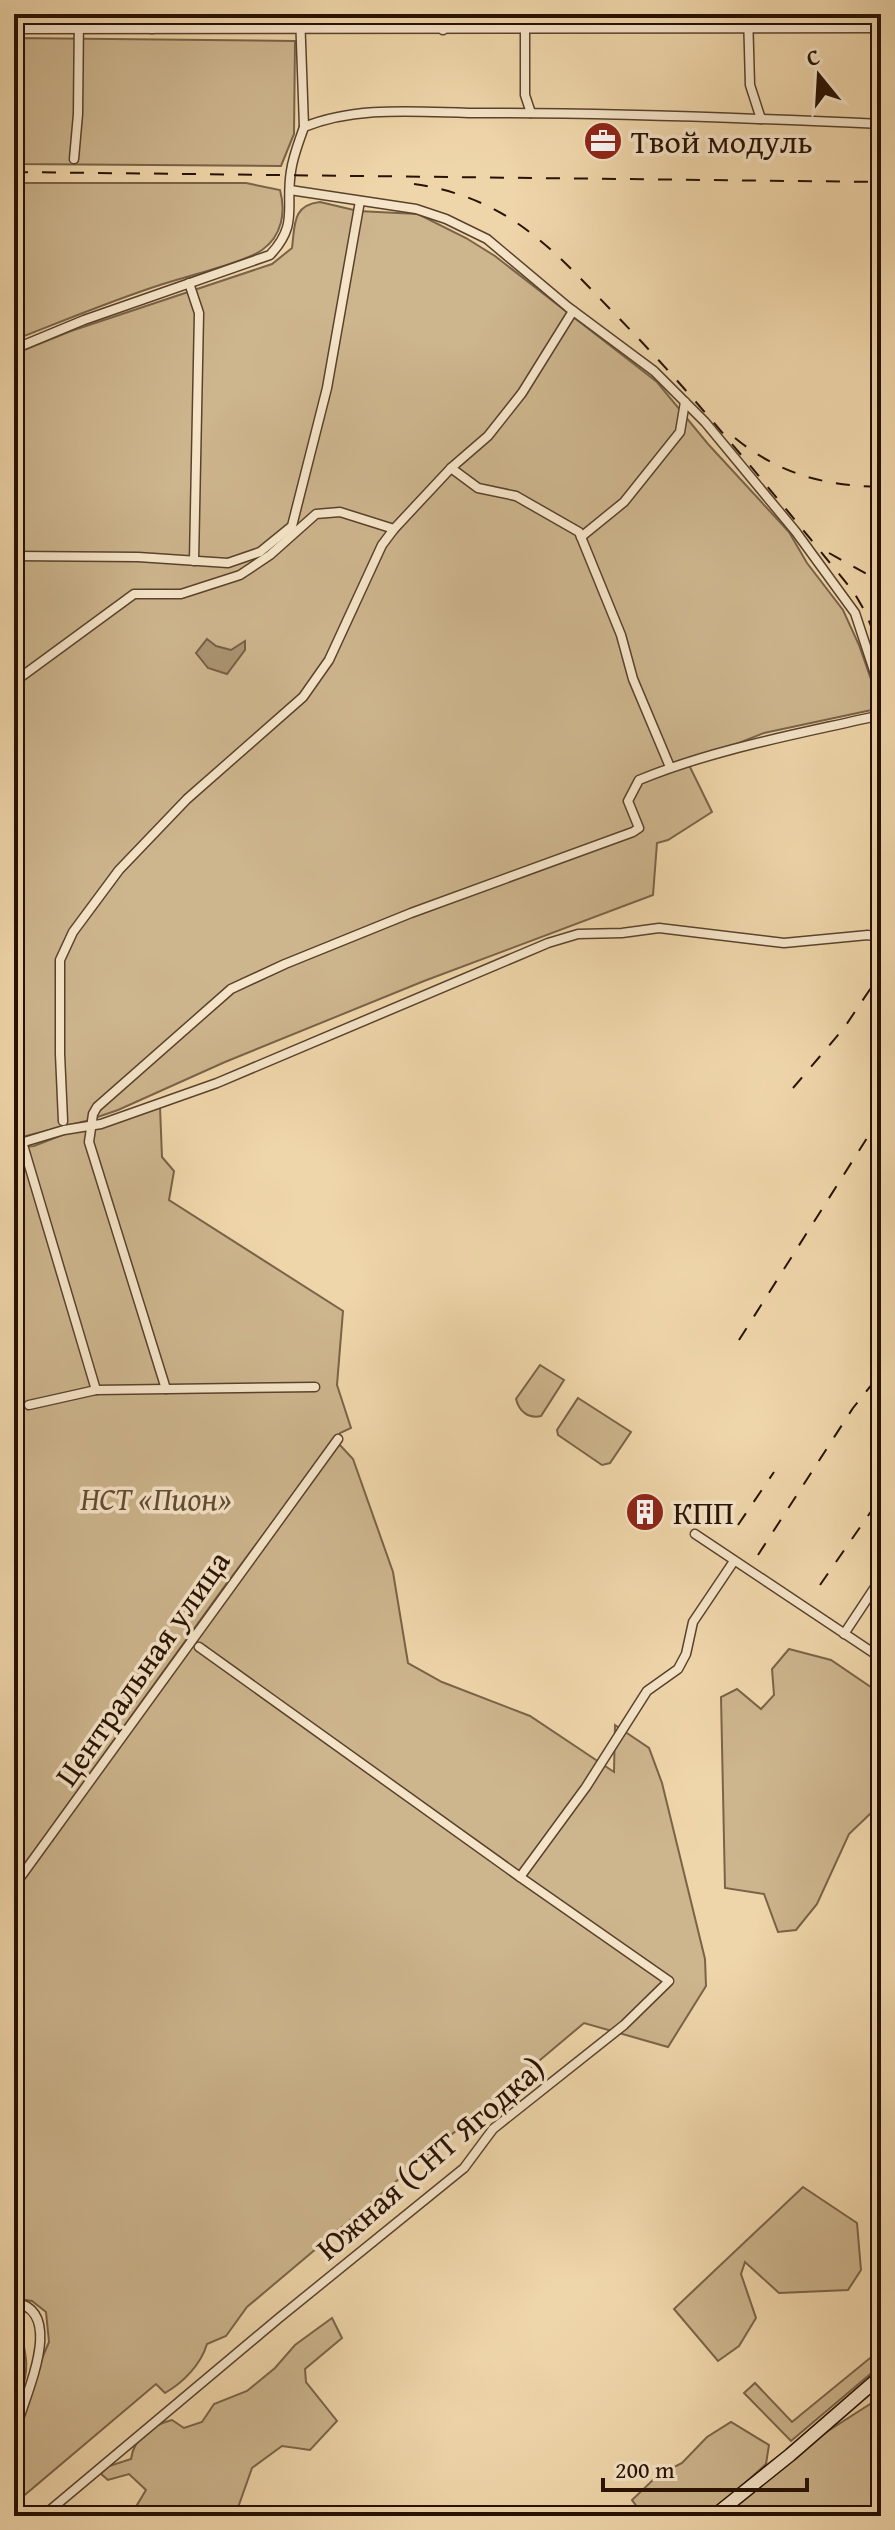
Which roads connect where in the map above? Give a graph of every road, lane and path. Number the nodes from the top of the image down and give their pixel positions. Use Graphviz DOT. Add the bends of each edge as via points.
graph roads {
  1 [pos="79,14"];
  2 [pos="152,14"];
  3 [pos="300,14"];
  4 [pos="443,14"];
  5 [pos="525,14"];
  6 [pos="748,14"];
  7 [pos="748,28"];
  8 [pos="881,28"];
  9 [pos="14,29"];
  10 [pos="79,29"];
  11 [pos="152,29"];
  12 [pos="301,30"];
  13 [pos="443,30"];
  14 [pos="525,30"];
  15 [pos="531,113"];
  16 [pos="761,119"];
  17 [pos="881,124"];
  18 [pos="304,127"];
  19 [pos="74,159"];
  20 [pos="290,190"];
  21 [pos="360,201"];
  22 [pos="189,283"];
  23 [pos="573,311"];
  24 [pos="14,349"];
  25 [pos="685,402"];
  26 [pos="451,468"];
  27 [pos="394,529"];
  28 [pos="581,537"];
  29 [pos="14,556"];
  30 [pos="194,561"];
  31 [pos="14,682"];
  32 [pos="881,692"];
  33 [pos="881,715"];
  34 [pos="670,767"];
  35 [pos="881,938"];
  36 [pos="63,1121"];
  37 [pos="92,1124"];
  38 [pos="18,1145"];
  39 [pos="315,1387"];
  40 [pos="166,1389"];
  41 [pos="96,1390"];
  42 [pos="29,1405"];
  43 [pos="338,1439"];
  44 [pos="695,1534"];
  45 [pos="734,1561"];
  46 [pos="881,1578"];
  47 [pos="844,1634"];
  48 [pos="199,1647"];
  49 [pos="881,1658"];
  50 [pos="520,1877"];
  51 [pos="14,1886"];
  52 [pos="14,2302"];
  53 [pos="881,2376"];
  54 [pos="14,2437"];
  55 [pos="43,2516"];
  56 [pos="714,2516"];
  1 -- 10 [label="street"];
  2 -- 11 [label="street"];
  3 -- 12 [label="street"];
  4 -- 13 [label="street"];
  5 -- 14 [label="street"];
  6 -- 7 [label="street"];
  7 -- 8 [label="street"];
  7 -- 14 [label="street"];
  7 -- 16 [label="street" via="750,85"];
  9 -- 10 [label="street"];
  10 -- 11 [label="street"];
  10 -- 19 [label="street"];
  11 -- 12 [label="street"];
  12 -- 13 [label="street"];
  12 -- 18 [label="street"];
  13 -- 14 [label="street"];
  14 -- 15 [label="street" via="525,95"];
  15 -- 16 [label="street"];
  15 -- 18 [label="street" via="378,113"];
  16 -- 17 [label="street"];
  18 -- 20 [label="street"];
  20 -- 21 [label="street"];
  20 -- 22 [label="street" via="285,239 270,255"];
  21 -- 23 [label="street" via="416,209 487,239"];
  21 -- 30 [label="street" via="327,388 292,526 260,552 228,563"];
  22 -- 24 [label="street"];
  22 -- 30 [label="street" via="199,313"];
  23 -- 25 [label="street" via="654,371"];
  23 -- 26 [label="street" via="522,393 488,436"];
  25 -- 28 [label="street" via="680,432 624,502"];
  25 -- 32 [label="street" via="796,532 855,613"];
  26 -- 27 [label="street"];
  26 -- 28 [label="street" via="478,488 516,496"];
  27 -- 31 [label="street" via="340,512 316,514 240,575 181,594 134,594"];
  27 -- 36 [label="street" via="317,680 187,799 119,870 73,932 60,960"];
  28 -- 34 [label="street"];
  29 -- 30 [label="street"];
  33 -- 34 [label="street"];
  34 -- 37 [label="street" via="639,780 628,801 639,828 633,832 411,913 231,989 113,1091 97,1107"];
  35 -- 37 [label="street" via="784,943 659,928 578,934 217,1083"];
  37 -- 38 [label="street"];
  37 -- 40 [label="street" via="89,1142"];
  38 -- 41 [label="street"];
  39 -- 40 [label="street"];
  40 -- 41 [label="street"];
  41 -- 42 [label="street"];
  43 -- 51 [label="street, Центральная улица"];
  44 -- 45 [label="street"];
  45 -- 47 [label="street"];
  45 -- 50 [label="street" via="693,1622 678,1669 647,1691"];
  46 -- 47 [label="street"];
  47 -- 49 [label="street"];
  48 -- 50 [label="street"];
  50 -- 55 [label="street, Южная (СНТ Ягодка)" via="669,1981 624,2025 493,2129 464,2168"];
  52 -- 54 [label="street" via="34,2310 42,2330"];
  53 -- 56 [label="main road"];
}
